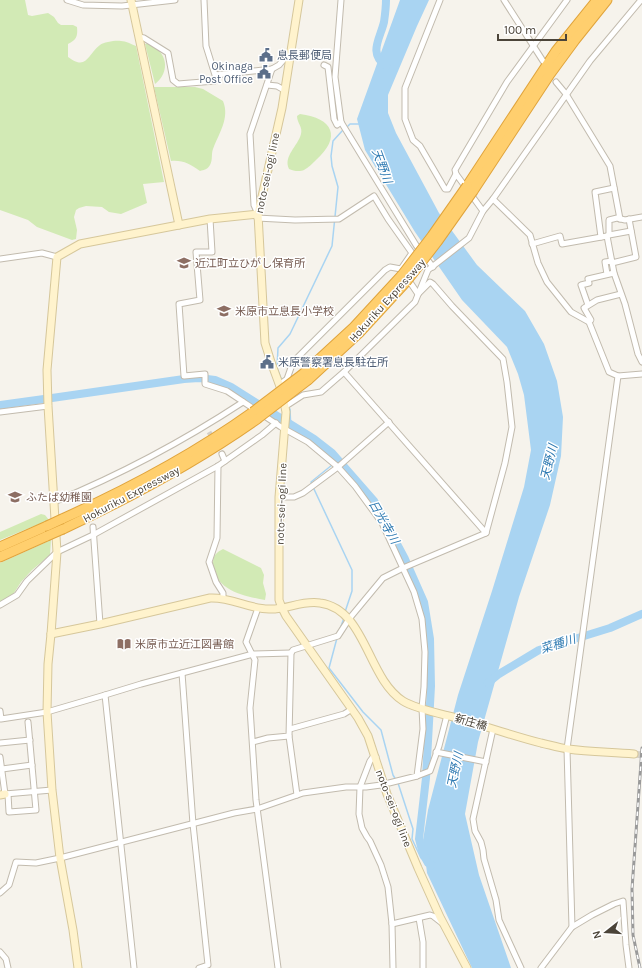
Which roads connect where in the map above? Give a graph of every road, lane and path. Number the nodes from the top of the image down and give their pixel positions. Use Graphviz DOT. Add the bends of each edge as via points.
graph roads {
  1 [pos="67,0"];
  2 [pos="175,0"];
  3 [pos="204,0"];
  4 [pos="299,0"];
  5 [pos="340,0"];
  6 [pos="440,0"];
  7 [pos="504,0"];
  8 [pos="567,0"];
  9 [pos="597,0"];
  10 [pos="608,0"];
  11 [pos="641,0"];
  12 [pos="131,3"];
  13 [pos="139,37"];
  14 [pos="533,45"];
  15 [pos="289,57"];
  16 [pos="543,61"];
  17 [pos="324,65"];
  18 [pos="272,69"];
  19 [pos="218,75"];
  20 [pos="556,82"];
  21 [pos="267,85"];
  22 [pos="284,90"];
  23 [pos="566,94"];
  24 [pos="340,122"];
  25 [pos="456,174"];
  26 [pos="470,188"];
  27 [pos="614,188"];
  28 [pos="493,199"];
  29 [pos="483,211"];
  30 [pos="257,216"];
  31 [pos="642,217"];
  32 [pos="210,219"];
  33 [pos="620,219"];
  34 [pos="629,219"];
  35 [pos="179,225"];
  36 [pos="631,231"];
  37 [pos="606,236"];
  38 [pos="532,244"];
  39 [pos="57,257"];
  40 [pos="0,259"];
  41 [pos="612,262"];
  42 [pos="433,267"];
  43 [pos="614,273"];
  44 [pos="607,274"];
  45 [pos="403,275"];
  46 [pos="418,294"];
  47 [pos="621,294"];
  48 [pos="588,305"];
  49 [pos="589,322"];
  50 [pos="642,362"];
  51 [pos="344,372"];
  52 [pos="642,374"];
  53 [pos="618,376"];
  54 [pos="279,385"];
  55 [pos="243,402"];
  56 [pos="48,406"];
  57 [pos="286,406"];
  58 [pos="0,412"];
  59 [pos="389,422"];
  60 [pos="276,423"];
  61 [pos="205,427"];
  62 [pos="285,427"];
  63 [pos="209,432"];
  64 [pos="222,454"];
  65 [pos="225,461"];
  66 [pos="218,466"];
  67 [pos="338,467"];
  68 [pos="89,488"];
  69 [pos="90,495"];
  70 [pos="279,497"];
  71 [pos="54,502"];
  72 [pos="63,524"];
  73 [pos="93,527"];
  74 [pos="486,533"];
  75 [pos="94,535"];
  76 [pos="0,547"];
  77 [pos="57,552"];
  78 [pos="0,557"];
  79 [pos="404,567"];
  80 [pos="223,598"];
  81 [pos="0,606"];
  82 [pos="258,608"];
  83 [pos="282,608"];
  84 [pos="349,619"];
  85 [pos="100,624"];
  86 [pos="51,634"];
  87 [pos="308,647"];
  88 [pos="290,653"];
  89 [pos="253,654"];
  90 [pos="182,673"];
  91 [pos="105,695"];
  92 [pos="352,709"];
  93 [pos="424,709"];
  94 [pos="0,711"];
  95 [pos="47,712"];
  96 [pos="447,715"];
  97 [pos="1,720"];
  98 [pos="28,722"];
  99 [pos="491,728"];
  100 [pos="290,729"];
  101 [pos="289,736"];
  102 [pos="30,740"];
  103 [pos="253,742"];
  104 [pos="0,743"];
  105 [pos="567,749"];
  106 [pos="436,752"];
  107 [pos="634,754"];
  108 [pos="0,757"];
  109 [pos="376,757"];
  110 [pos="486,762"];
  111 [pos="32,766"];
  112 [pos="2,769"];
  113 [pos="419,775"];
  114 [pos="389,783"];
  115 [pos="381,785"];
  116 [pos="360,787"];
  117 [pos="52,790"];
  118 [pos="35,791"];
  119 [pos="4,794"];
  120 [pos="297,795"];
  121 [pos="257,809"];
  122 [pos="193,824"];
  123 [pos="121,842"];
  124 [pos="60,858"];
  125 [pos="0,893"];
  126 [pos="419,918"];
  127 [pos="392,924"];
  128 [pos="445,926"];
  129 [pos="572,927"];
  130 [pos="0,952"];
  131 [pos="6,959"];
  132 [pos="0,961"];
  133 [pos="8,968"];
  134 [pos="78,968"];
  135 [pos="134,968"];
  136 [pos="199,968"];
  137 [pos="278,968"];
  138 [pos="393,968"];
  139 [pos="423,968"];
  140 [pos="467,968"];
  141 [pos="521,968"];
  142 [pos="541,968"];
  143 [pos="629,968"];
  1 -- 12 [label="street" via="83,4"];
  2 -- 12 [label="street"];
  3 -- 19 [label="street" via="206,46 215,75"];
  4 -- 15 [label="street, noto-sei-ogi line"];
  5 -- 24 [label="street" via="335,77"];
  6 -- 25 [label="street" via="405,88 405,119 413,140 420,146 445,189 448,189"];
  7 -- 14 [label="street"];
  8 -- 14 [label="street"];
  9 -- 26 [label="highway, Hokuriku Expressway" via="556,51"];
  10 -- 26 [label="highway, Hokuriku Expressway" via="550,74"];
  11 -- 23 [label="street"];
  12 -- 13 [label="street"];
  13 -- 19 [label="street" via="168,53 173,80 178,84 215,81"];
  13 -- 35 [label="street"];
  14 -- 16 [label="street"];
  14 -- 25 [label="street" via="507,82 455,170"];
  15 -- 18 [label="street"];
  15 -- 22 [label="street, noto-sei-ogi line"];
  17 -- 24 [label="street" via="328,67 334,119 338,125"];
  18 -- 19 [label="street"];
  18 -- 21 [label="street"];
  20 -- 23 [label="street"];
  21 -- 22 [label="street"];
  21 -- 30 [label="street" via="250,134 254,206"];
  22 -- 30 [label="street, noto-sei-ogi line"];
  23 -- 27 [label="street" via="610,166"];
  23 -- 28 [label="street"];
  24 -- 42 [label="street" via="416,245"];
  25 -- 29 [label="street"];
  26 -- 45 [label="highway, Hokuriku Expressway, bridge" via="437,242"];
  27 -- 33 [label="street"];
  27 -- 37 [label="street" via="595,192"];
  28 -- 29 [label="street"];
  28 -- 38 [label="street" via="530,235"];
  29 -- 42 [label="street" via="469,238"];
  30 -- 32 [label="street"];
  30 -- 45 [label="street" via="295,220 339,219 374,196 412,253"];
  30 -- 54 [label="street, noto-sei-ogi line" via="264,338"];
  31 -- 34 [label="street"];
  32 -- 35 [label="street"];
  32 -- 55 [label="street" via="212,252 196,252 200,300 180,304 184,376 205,374 205,384 227,391"];
  33 -- 34 [label="street"];
  33 -- 37 [label="street" via="609,220"];
  34 -- 36 [label="street"];
  35 -- 39 [label="street" via="80,244"];
  36 -- 37 [label="street"];
  36 -- 41 [label="street" via="636,257"];
  37 -- 38 [label="street" via="562,244 560,236"];
  37 -- 41 [label="street"];
  38 -- 49 [label="street" via="547,282 571,312"];
  39 -- 40 [label="street" via="42,252"];
  39 -- 56 [label="street" via="47,370"];
  41 -- 43 [label="street"];
  41 -- 44 [label="street" via="605,262"];
  42 -- 46 [label="street" via="428,270"];
  43 -- 44 [label="street"];
  43 -- 47 [label="street"];
  44 -- 48 [label="street" via="588,279 589,283 581,285"];
  45 -- 46 [label="street"];
  45 -- 54 [label="street" via="390,267 385,270 293,362 287,379"];
  45 -- 72 [label="highway, Hokuriku Expressway, bridge" via="359,333 255,416"];
  46 -- 51 [label="street" via="415,302"];
  46 -- 74 [label="street" via="430,282 433,284 503,359 512,427"];
  47 -- 48 [label="street"];
  47 -- 50 [label="street"];
  48 -- 49 [label="street" via="584,308 591,320"];
  49 -- 53 [label="street" via="609,372"];
  51 -- 57 [label="street" via="321,392 302,395"];
  51 -- 59 [label="street"];
  52 -- 53 [label="street"];
  53 -- 105 [label="street"];
  54 -- 57 [label="street, noto-sei-ogi line"];
  55 -- 60 [label="street"];
  55 -- 61 [label="street"];
  56 -- 58 [label="street"];
  56 -- 71 [label="street"];
  57 -- 62 [label="street, noto-sei-ogi line"];
  59 -- 67 [label="street"];
  59 -- 74 [label="street"];
  60 -- 62 [label="street"];
  60 -- 65 [label="street"];
  61 -- 63 [label="street"];
  61 -- 68 [label="street" via="141,463"];
  62 -- 67 [label="street"];
  62 -- 70 [label="street, noto-sei-ogi line"];
  64 -- 65 [label="street"];
  65 -- 66 [label="street"];
  66 -- 75 [label="street"];
  66 -- 80 [label="street" via="217,538 209,562"];
  67 -- 70 [label="street" via="294,497"];
  67 -- 79 [label="street" via="382,523"];
  68 -- 69 [label="street"];
  68 -- 71 [label="street"];
  70 -- 83 [label="street, noto-sei-ogi line"];
  71 -- 77 [label="street"];
  72 -- 76 [label="highway, Hokuriku Expressway, bridge" via="47,526"];
  72 -- 78 [label="highway, Hokuriku Expressway, bridge" via="47,536"];
  73 -- 75 [label="street"];
  74 -- 79 [label="street"];
  75 -- 77 [label="street"];
  75 -- 85 [label="street"];
  77 -- 81 [label="street" via="17,594"];
  77 -- 86 [label="street"];
  79 -- 84 [label="street" via="383,578"];
  79 -- 93 [label="street" via="422,619 425,652"];
  80 -- 82 [label="street"];
  80 -- 85 [label="street" via="210,598"];
  82 -- 83 [label="street"];
  82 -- 89 [label="street" via="246,642"];
  83 -- 84 [label="street" via="300,603 320,603 340,611"];
  83 -- 87 [label="street, noto-sei-ogi line"];
  84 -- 87 [label="street" via="338,636"];
  84 -- 93 [label="street, 新庄橋" via="392,693 403,702"];
  85 -- 86 [label="street"];
  86 -- 95 [label="street"];
  87 -- 88 [label="street"];
  87 -- 92 [label="street, noto-sei-ogi line"];
  88 -- 89 [label="street"];
  88 -- 100 [label="street"];
  89 -- 90 [label="street"];
  89 -- 103 [label="street" via="255,660 250,708"];
  90 -- 91 [label="street"];
  90 -- 122 [label="street"];
  91 -- 95 [label="street"];
  91 -- 123 [label="street"];
  92 -- 100 [label="street" via="344,714"];
  92 -- 109 [label="street, noto-sei-ogi line" via="368,736"];
  93 -- 96 [label="street, 新庄橋"];
  93 -- 113 [label="street"];
  94 -- 97 [label="street"];
  95 -- 97 [label="street"];
  95 -- 117 [label="street"];
  96 -- 99 [label="street, 新庄橋"];
  96 -- 106 [label="street"];
  98 -- 102 [label="street"];
  99 -- 105 [label="street, 新庄橋"];
  99 -- 110 [label="street"];
  100 -- 101 [label="street"];
  101 -- 103 [label="street"];
  101 -- 120 [label="street"];
  102 -- 104 [label="street"];
  102 -- 111 [label="street"];
  103 -- 121 [label="street"];
  105 -- 107 [label="street, 新庄橋"];
  105 -- 129 [label="street"];
  106 -- 110 [label="street"];
  106 -- 113 [label="street" via="430,771"];
  108 -- 112 [label="street"];
  109 -- 116 [label="street" via="370,761"];
  109 -- 128 [label="street, noto-sei-ogi line" via="387,794"];
  110 -- 141 [label="street" via="473,819 475,831 483,850 500,920"];
  111 -- 112 [label="street"];
  111 -- 118 [label="street"];
  112 -- 119 [label="street"];
  113 -- 114 [label="street"];
  115 -- 116 [label="street"];
  116 -- 120 [label="street"];
  116 -- 127 [label="street" via="358,814 386,879"];
  117 -- 118 [label="street"];
  117 -- 124 [label="street"];
  118 -- 119 [label="street"];
  118 -- 119 [label="street" via="36,810 9,812"];
  120 -- 121 [label="street"];
  121 -- 122 [label="street"];
  121 -- 137 [label="street"];
  122 -- 123 [label="street"];
  122 -- 136 [label="street" via="208,965"];
  123 -- 124 [label="street"];
  123 -- 135 [label="street"];
  124 -- 125 [label="street" via="36,863 16,862 9,885"];
  124 -- 134 [label="street"];
  126 -- 127 [label="street"];
  126 -- 128 [label="street" via="430,915"];
  126 -- 139 [label="street" via="423,942"];
  127 -- 138 [label="street"];
  128 -- 140 [label="street, noto-sei-ogi line"];
  129 -- 142 [label="street"];
  129 -- 143 [label="street" via="622,901"];
  130 -- 131 [label="street"];
  131 -- 132 [label="street"];
  131 -- 133 [label="street"];
}
